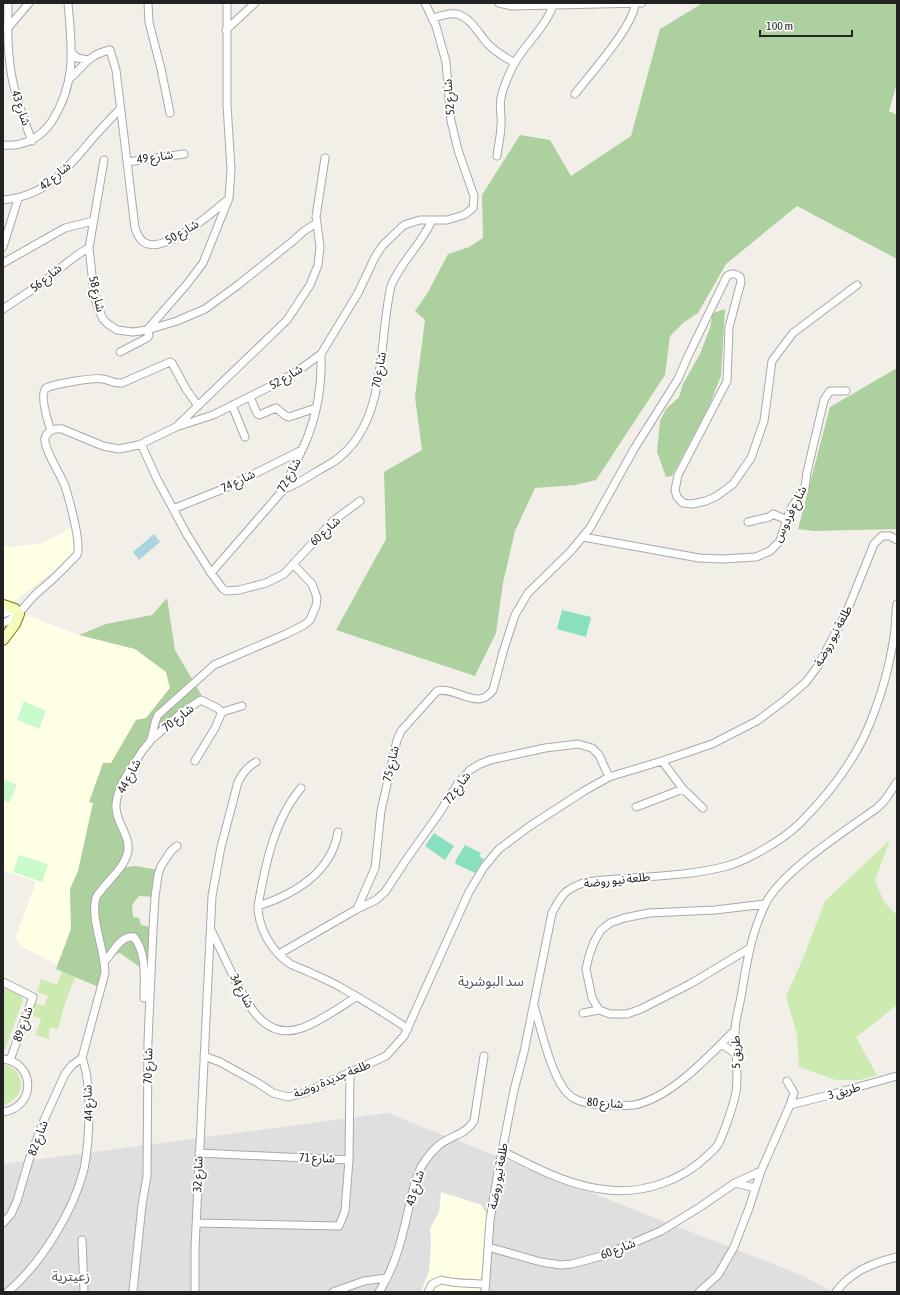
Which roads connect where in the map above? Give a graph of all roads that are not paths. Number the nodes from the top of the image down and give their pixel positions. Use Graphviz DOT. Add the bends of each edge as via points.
graph roads {
  1 [pos="8,3"];
  2 [pos="29,3"];
  3 [pos="68,3"];
  4 [pos="148,3"];
  5 [pos="227,3"];
  6 [pos="256,3"];
  7 [pos="425,3"];
  8 [pos="499,3"];
  9 [pos="639,3"];
  10 [pos="553,5"];
  11 [pos="432,19"];
  12 [pos="5,29"];
  13 [pos="226,30"];
  14 [pos="72,53"];
  15 [pos="88,60"];
  16 [pos="515,63"];
  17 [pos="70,79"];
  18 [pos="575,94"];
  19 [pos="120,109"];
  20 [pos="170,113"];
  21 [pos="32,140"];
  22 [pos="3,145"];
  23 [pos="184,154"];
  24 [pos="497,156"];
  25 [pos="325,158"];
  26 [pos="104,160"];
  27 [pos="127,162"];
  28 [pos="229,198"];
  29 [pos="18,199"];
  30 [pos="3,200"];
  31 [pos="432,220"];
  32 [pos="93,221"];
  33 [pos="316,223"];
  34 [pos="3,247"];
  35 [pos="89,248"];
  36 [pos="3,263"];
  37 [pos="858,286"];
  38 [pos="3,309"];
  39 [pos="147,330"];
  40 [pos="120,352"];
  41 [pos="321,354"];
  42 [pos="846,391"];
  43 [pos="250,396"];
  44 [pos="232,405"];
  45 [pos="198,406"];
  46 [pos="316,408"];
  47 [pos="176,427"];
  48 [pos="51,431"];
  49 [pos="246,437"];
  50 [pos="141,444"];
  51 [pos="302,450"];
  52 [pos="284,489"];
  53 [pos="360,501"];
  54 [pos="173,510"];
  55 [pos="787,520"];
  56 [pos="748,522"];
  57 [pos="590,528"];
  58 [pos="583,536"];
  59 [pos="597,539"];
  60 [pos="897,540"];
  61 [pos="293,564"];
  62 [pos="211,573"];
  63 [pos="897,604"];
  64 [pos="3,605"];
  65 [pos="19,611"];
  66 [pos="3,614"];
  67 [pos="3,623"];
  68 [pos="3,640"];
  69 [pos="242,706"];
  70 [pos="222,712"];
  71 [pos="150,742"];
  72 [pos="195,761"];
  73 [pos="662,761"];
  74 [pos="256,762"];
  75 [pos="609,778"];
  76 [pos="897,782"];
  77 [pos="301,788"];
  78 [pos="683,789"];
  79 [pos="636,808"];
  80 [pos="704,808"];
  81 [pos="338,832"];
  82 [pos="177,846"];
  83 [pos="765,904"];
  84 [pos="258,906"];
  85 [pos="357,909"];
  86 [pos="211,930"];
  87 [pos="290,948"];
  88 [pos="750,948"];
  89 [pos="279,954"];
  90 [pos="105,961"];
  91 [pos="290,963"];
  92 [pos="3,982"];
  93 [pos="356,997"];
  94 [pos="144,998"];
  95 [pos="534,1004"];
  96 [pos="599,1010"];
  97 [pos="583,1013"];
  98 [pos="408,1029"];
  99 [pos="735,1030"];
  100 [pos="721,1044"];
  101 [pos="735,1053"];
  102 [pos="204,1056"];
  103 [pos="484,1056"];
  104 [pos="82,1058"];
  105 [pos="6,1059"];
  106 [pos="350,1074"];
  107 [pos="897,1076"];
  108 [pos="787,1081"];
  109 [pos="790,1105"];
  110 [pos="3,1112"];
  111 [pos="502,1151"];
  112 [pos="199,1153"];
  113 [pos="349,1160"];
  114 [pos="760,1171"];
  115 [pos="735,1183"];
  116 [pos="755,1188"];
  117 [pos="3,1223"];
  118 [pos="197,1223"];
  119 [pos="82,1240"];
  120 [pos="488,1247"];
  121 [pos="897,1257"];
  122 [pos="387,1278"];
  123 [pos="485,1288"];
  124 [pos="8,1292"];
  125 [pos="84,1292"];
  126 [pos="133,1292"];
  127 [pos="138,1292"];
  128 [pos="195,1292"];
  129 [pos="334,1292"];
  130 [pos="379,1292"];
  131 [pos="428,1292"];
  132 [pos="699,1292"];
  133 [pos="836,1292"];
  1 -- 12 [label="street, شارع 43"];
  2 -- 12 [label="street"];
  3 -- 14 [label="street"];
  4 -- 20 [label="street" via="149,22"];
  5 -- 13 [label="street"];
  6 -- 13 [label="street"];
  7 -- 11 [label="street"];
  8 -- 10 [label="street" via="512,6"];
  9 -- 10 [label="street"];
  9 -- 18 [label="street" via="609,51"];
  10 -- 16 [label="street"];
  11 -- 16 [label="street" via="450,14 462,16 490,46"];
  11 -- 31 [label="street, شارع 52" via="446,62 451,121 475,201 473,208 464,215 447,220"];
  12 -- 21 [label="street, شارع 43" via="14,87 20,111"];
  13 -- 28 [label="street" via="231,169"];
  14 -- 15 [label="street" via="77,58"];
  14 -- 17 [label="street"];
  15 -- 17 [label="street, شارع 50"];
  15 -- 19 [label="street, شارع 50" via="94,55 110,50 116,70"];
  16 -- 24 [label="street" via="501,97"];
  17 -- 21 [label="street" via="59,110 49,126"];
  19 -- 27 [label="street, شارع 50"];
  19 -- 29 [label="street, شارع 42" via="60,175 43,188"];
  21 -- 22 [label="street" via="16,145"];
  23 -- 27 [label="street, شارع 49"];
  25 -- 33 [label="street"];
  26 -- 32 [label="street, شارع 58"];
  27 -- 28 [label="street, شارع 50" via="135,228 141,240 148,244 157,245 172,240 208,216"];
  28 -- 39 [label="street, شارع 50" via="203,264"];
  29 -- 30 [label="street, شارع 42"];
  29 -- 34 [label="street"];
  31 -- 41 [label="street, شارع 52" via="420,220 404,225 383,245 358,293"];
  31 -- 52 [label="street, شارع 70" via="424,236 395,275 391,286 373,405 361,433 339,458"];
  32 -- 35 [label="street, شارع 58"];
  32 -- 36 [label="street" via="65,228"];
  33 -- 39 [label="street, شارع 58" via="205,309"];
  33 -- 45 [label="street" via="320,256 315,274 302,298 287,320"];
  35 -- 38 [label="street, شارع 56"];
  35 -- 39 [label="street, شارع 58" via="94,293 103,319 117,330"];
  37 -- 57 [label="street" via="793,333 772,361 764,421 751,458 733,484 706,501 683,503 675,490 678,475 727,381 729,327 741,282 736,274 727,276 678,379 634,448"];
  39 -- 40 [label="street, شارع 50" via="148,338"];
  41 -- 43 [label="street, شارع 52" via="299,370"];
  41 -- 46 [label="street, شارع 72"];
  42 -- 55 [label="street, شارع فردوس" via="830,391 824,400 805,487 790,510"];
  43 -- 44 [label="street, شارع 52"];
  43 -- 46 [label="street" via="259,415 276,408 291,417"];
  44 -- 47 [label="street, شارع 52" via="213,415"];
  44 -- 49 [label="street"];
  45 -- 47 [label="street"];
  45 -- 48 [label="street" via="170,362 122,383 100,378 45,389 45,413"];
  46 -- 51 [label="street, شارع 72"];
  47 -- 50 [label="street, شارع 52"];
  48 -- 50 [label="street, شارع 52" via="56,428 62,429 103,446 119,448"];
  48 -- 65 [label="street" via="45,442 65,486 78,534 78,551 66,568"];
  50 -- 54 [label="street"];
  51 -- 52 [label="street, شارع 72"];
  51 -- 54 [label="street, شارع 74" via="228,487"];
  52 -- 62 [label="street, شارع 72"];
  53 -- 61 [label="street, شارع 60" via="333,521"];
  54 -- 62 [label="street"];
  55 -- 56 [label="street" via="773,514"];
  55 -- 59 [label="street, شارع فردوس" via="780,541 770,551 756,557 699,558"];
  57 -- 58 [label="street"];
  57 -- 59 [label="street"];
  58 -- 59 [label="street, شارع فردوس"];
  58 -- 85 [label="street, شارع 75" via="528,593 516,615 493,690 489,695 473,699 447,690 437,691 401,731 393,753 381,811 375,868"];
  60 -- 73 [label="street, طلعة نيو روضة" via="890,536 882,536 874,544 847,611 821,661 806,682 757,721 712,744"];
  61 -- 62 [label="street" via="275,579 234,591 223,589"];
  61 -- 71 [label="street, شارع 44" via="312,584 315,592 316,606 310,620 286,634 214,665 158,715"];
  63 -- 95 [label="street, طلعة نيو روضة" via="894,642 868,730 846,768 799,824 745,859 727,866 586,882 573,886 565,892 552,913"];
  64 -- 65 [label="street"];
  65 -- 66 [label="street"];
  65 -- 67 [label="street" via="12,619"];
  65 -- 68 [label="street" via="15,624"];
  69 -- 70 [label="street"];
  70 -- 71 [label="street, شارع 70" via="201,700 181,713"];
  70 -- 72 [label="street"];
  71 -- 90 [label="street, شارع 44" via="123,783 117,799 116,813 128,843 126,859 96,896 96,919"];
  73 -- 75 [label="street, طلعة نيو روضة"];
  73 -- 78 [label="street"];
  74 -- 86 [label="street, شارع 34" via="243,773 238,782 228,819 214,878"];
  75 -- 85 [label="street, شارع 72" via="599,755 592,748 578,744 545,748 480,764 459,782 385,892 376,900"];
  75 -- 98 [label="street, طلعة نيو روضة" via="530,826 499,849 484,867 458,914"];
  76 -- 83 [label="street, طريق 5" via="877,808 801,865 777,886"];
  77 -- 84 [label="street" via="285,811 271,846"];
  78 -- 79 [label="street"];
  78 -- 80 [label="street"];
  81 -- 84 [label="street" via="333,851 321,869 289,894"];
  82 -- 126 [label="street, شارع 70" via="161,866 155,905 148,1041 147,1176"];
  83 -- 88 [label="street, طريق 5"];
  83 -- 96 [label="street" via="715,910 649,913 610,923 601,930 594,942 586,969 592,998"];
  84 -- 89 [label="street" via="260,925"];
  85 -- 87 [label="street"];
  86 -- 93 [label="street, شارع 34" via="245,1000 258,1018 270,1026 286,1030 302,1028"];
  86 -- 102 [label="street, شارع 34"];
  87 -- 89 [label="street"];
  87 -- 91 [label="street"];
  88 -- 96 [label="street" via="641,1009 627,1014 610,1014"];
  88 -- 99 [label="street, طريق 5"];
  89 -- 91 [label="street"];
  90 -- 94 [label="street" via="119,943 128,937 134,937 143,958"];
  90 -- 104 [label="street, شارع 44" via="103,981"];
  91 -- 93 [label="street"];
  92 -- 105 [label="street, شارع 89" via="32,997"];
  93 -- 98 [label="street"];
  95 -- 100 [label="street, شارع 80" via="556,1076 572,1098 582,1102 610,1106 635,1105 655,1097 676,1086"];
  95 -- 111 [label="street, طلعة نيو روضة"];
  96 -- 97 [label="street"];
  98 -- 106 [label="street, طلعة جديدة روضة" via="397,1046 386,1056"];
  99 -- 100 [label="street, شارع 80"];
  99 -- 101 [label="street, طريق 5"];
  100 -- 101 [label="street"];
  101 -- 111 [label="street, طريق 5" via="736,1092 717,1146 689,1171 674,1178 643,1189 608,1190 546,1173"];
  102 -- 106 [label="street, طلعة جديدة روضة" via="258,1082 273,1093 288,1097"];
  102 -- 112 [label="street, شارع 32"];
  103 -- 122 [label="street, شارع 43" via="474,1121 470,1128 439,1145 423,1164 414,1187 400,1248"];
  104 -- 117 [label="street, شارع 82" via="65,1074 44,1120 17,1201"];
  104 -- 124 [label="street, شارع 44" via="86,1069 89,1115 88,1147 82,1176 71,1205 44,1251"];
  105 -- 110 [label="street" via="20,1066 26,1075 28,1086 22,1102 13,1109"];
  106 -- 113 [label="street, شارع 71"];
  107 -- 109 [label="street, طريق 3"];
  108 -- 109 [label="street" via="794,1093"];
  109 -- 114 [label="street"];
  111 -- 120 [label="street, طلعة نيو روضة"];
  112 -- 113 [label="street, شارع 71"];
  112 -- 118 [label="street, شارع 32"];
  113 -- 118 [label="street" via="345,1211 339,1226"];
  114 -- 115 [label="street, شارع 60"];
  114 -- 116 [label="street"];
  115 -- 116 [label="street"];
  115 -- 120 [label="street, شارع 60" via="661,1231 623,1248 584,1261 552,1264"];
  116 -- 132 [label="street" via="738,1237 723,1267 718,1276"];
  118 -- 128 [label="street, شارع 32"];
  119 -- 125 [label="street"];
  120 -- 123 [label="street, طلعة نيو روضة"];
  121 -- 133 [label="street" via="857,1273"];
  122 -- 129 [label="street" via="364,1281"];
  122 -- 130 [label="street, شارع 43"];
  123 -- 131 [label="street" via="464,1282 441,1280 432,1284"];
  126 -- 127 [label="street"];
}
